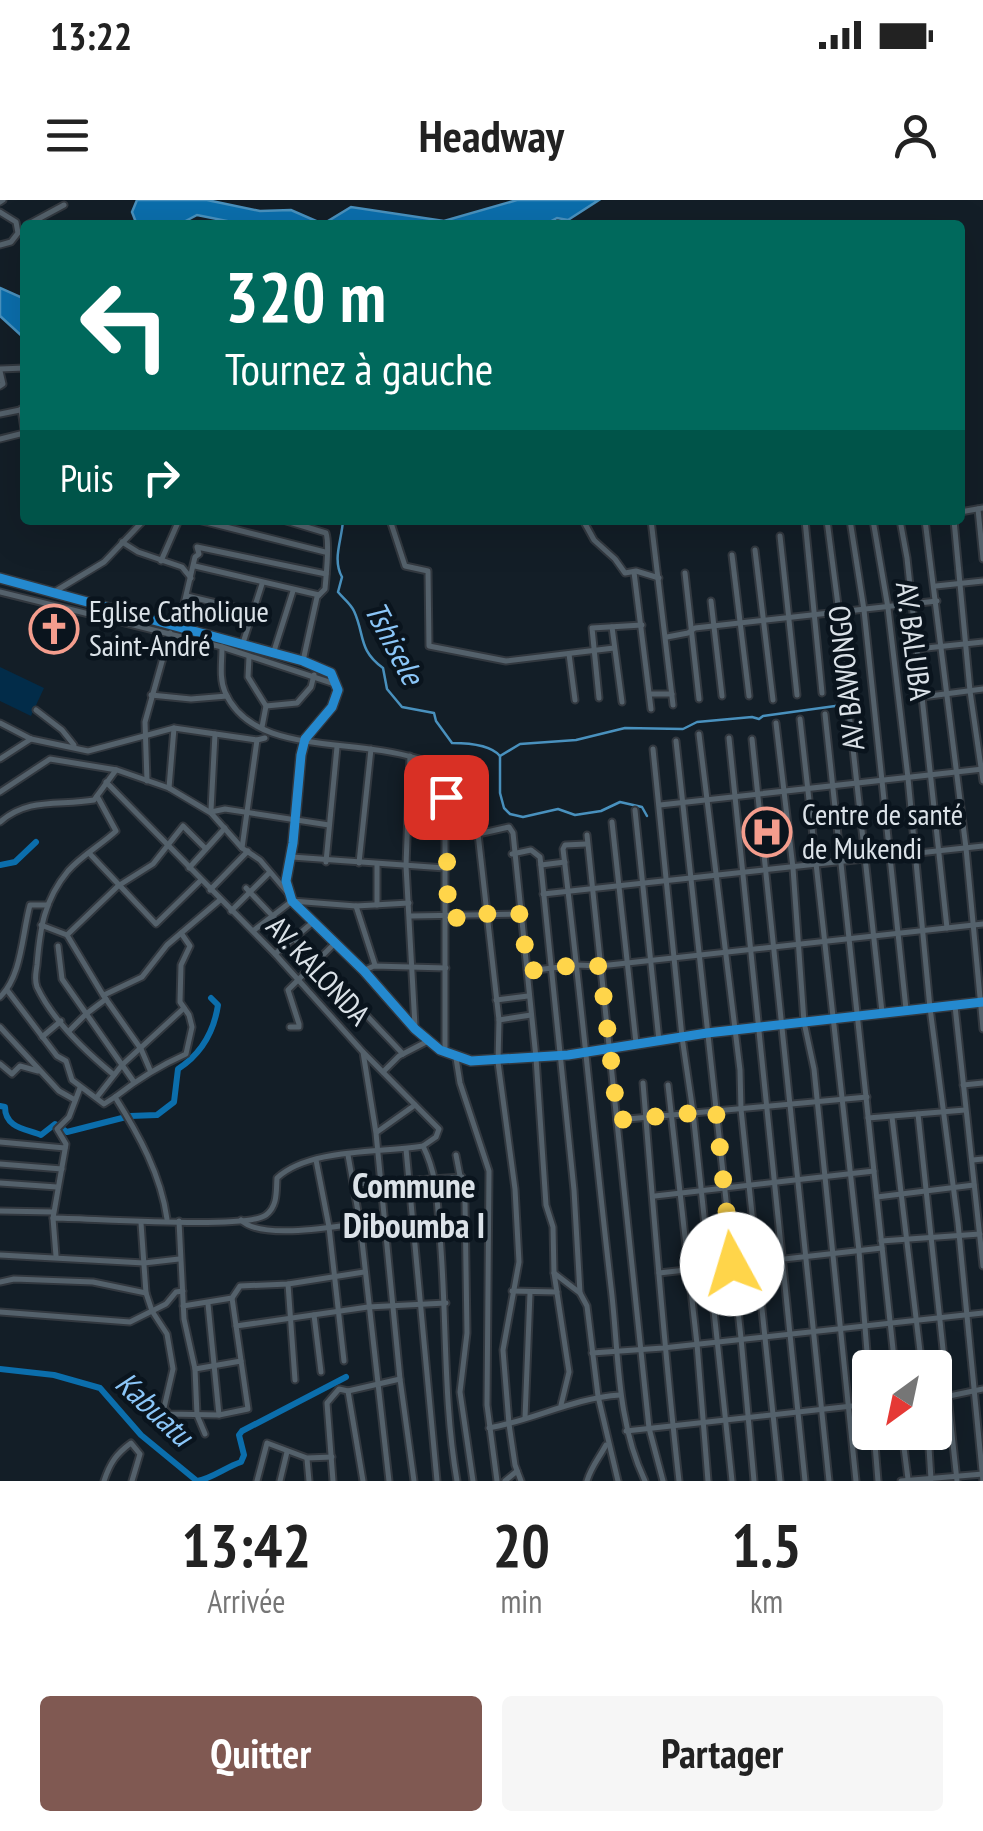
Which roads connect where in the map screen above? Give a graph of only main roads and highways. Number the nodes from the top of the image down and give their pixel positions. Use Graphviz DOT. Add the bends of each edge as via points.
graph roads {
  1 [pos="0,578"];
  2 [pos="981,1002"];
  1 -- 2 [label="highway" via="325,669 337,682 336,699 305,739 286,880 291,898 415,1029 456,1058 560,1056"];
}
